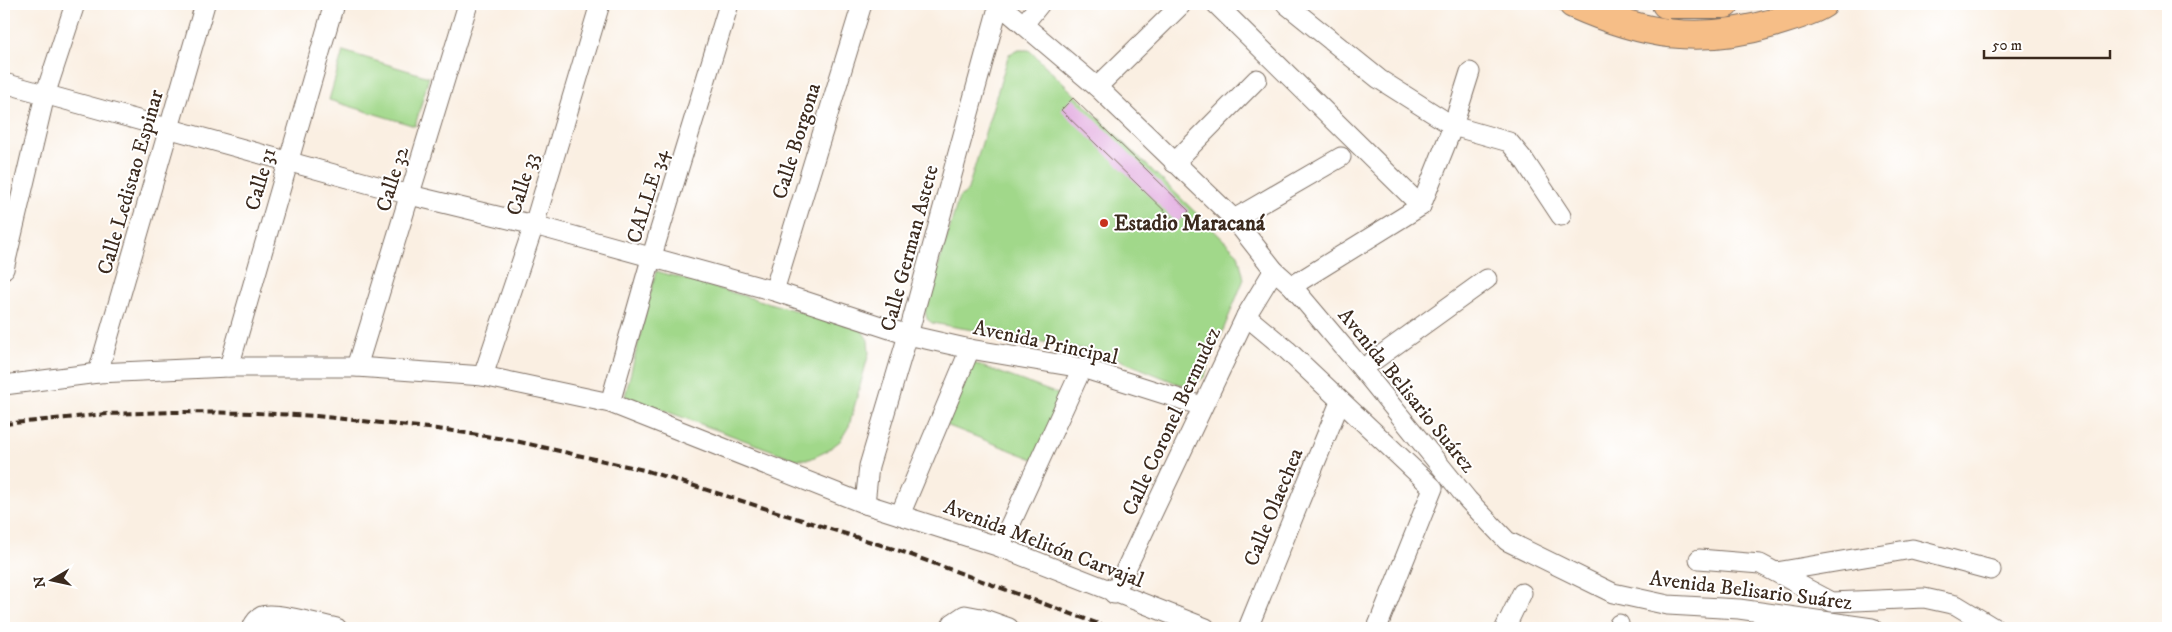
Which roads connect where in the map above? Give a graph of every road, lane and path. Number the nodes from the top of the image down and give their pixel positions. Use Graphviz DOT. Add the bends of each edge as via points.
graph roads {
  1 [pos="75,4"];
  2 [pos="205,4"];
  3 [pos="334,4"];
  4 [pos="468,4"];
  5 [pos="600,4"];
  6 [pos="729,4"];
  7 [pos="862,4"];
  8 [pos="999,4"];
  9 [pos="1040,4"];
  10 [pos="1216,4"];
  11 [pos="1286,4"];
  12 [pos="1572,4"];
  13 [pos="1666,4"];
  14 [pos="1725,4"];
  15 [pos="1823,4"];
  16 [pos="1180,5"];
  17 [pos="1024,24"];
  18 [pos="1470,72"];
  19 [pos="1257,79"];
  20 [pos="4,83"];
  21 [pos="1097,88"];
  22 [pos="45,95"];
  23 [pos="1452,126"];
  24 [pos="169,130"];
  25 [pos="1341,157"];
  26 [pos="288,162"];
  27 [pos="1174,163"];
  28 [pos="410,195"];
  29 [pos="1422,206"];
  30 [pos="1561,216"];
  31 [pos="1234,219"];
  32 [pos="534,225"];
  33 [pos="651,259"];
  34 [pos="4,269"];
  35 [pos="1274,270"];
  36 [pos="1486,279"];
  37 [pos="1292,286"];
  38 [pos="774,291"];
  39 [pos="1246,316"];
  40 [pos="908,335"];
  41 [pos="970,349"];
  42 [pos="230,367"];
  43 [pos="358,367"];
  44 [pos="1082,368"];
  45 [pos="1362,369"];
  46 [pos="98,373"];
  47 [pos="483,376"];
  48 [pos="4,385"];
  49 [pos="1340,402"];
  50 [pos="610,403"];
  51 [pos="1202,406"];
  52 [pos="865,504"];
  53 [pos="900,515"];
  54 [pos="1000,547"];
  55 [pos="1699,559"];
  56 [pos="1991,570"];
  57 [pos="1776,572"];
  58 [pos="1522,593"];
  59 [pos="1114,594"];
  60 [pos="252,628"];
  61 [pos="337,628"];
  62 [pos="950,628"];
  63 [pos="1009,628"];
  64 [pos="1206,628"];
  65 [pos="1248,628"];
  66 [pos="1377,628"];
  67 [pos="1505,628"];
  68 [pos="1872,628"];
  69 [pos="1994,628"];
  1 -- 22 [label="street"];
  2 -- 24 [label="street, Calle Ledistao Espinar"];
  3 -- 26 [label="street, Calle 31"];
  4 -- 28 [label="street, Calle 32"];
  5 -- 32 [label="street, Calle 33"];
  6 -- 33 [label="street, CALLE 34"];
  7 -- 38 [label="street, Calle Borgona"];
  8 -- 17 [label="street, Avenida Belisario Suárez"];
  8 -- 40 [label="street, Calle German Astete"];
  9 -- 17 [label="street"];
  10 -- 29 [label="street"];
  11 -- 23 [label="street" via="1379,79"];
  12 -- 15 [label="highway" via="1606,19 1673,34 1707,36 1743,32"];
  13 -- 14 [label="highway"];
  16 -- 21 [label="street"];
  17 -- 21 [label="street, Avenida Belisario Suárez"];
  18 -- 23 [label="street"];
  19 -- 27 [label="street"];
  20 -- 22 [label="street, Avenida Principal"];
  21 -- 27 [label="street, Avenida Belisario Suárez"];
  22 -- 24 [label="street, Avenida Principal"];
  22 -- 34 [label="street"];
  23 -- 29 [label="street"];
  23 -- 30 [label="street" via="1509,142"];
  24 -- 26 [label="street, Avenida Principal"];
  24 -- 46 [label="street, Calle Ledistao Espinar"];
  25 -- 31 [label="street"];
  26 -- 28 [label="street, Avenida Principal"];
  26 -- 42 [label="street, Calle 31"];
  27 -- 31 [label="street, Avenida Belisario Suárez"];
  28 -- 32 [label="street, Avenida Principal"];
  28 -- 43 [label="street, Calle 32"];
  29 -- 37 [label="street"];
  31 -- 35 [label="street, Avenida Belisario Suárez"];
  32 -- 33 [label="street, Avenida Principal"];
  32 -- 47 [label="street, Calle 33"];
  33 -- 38 [label="street, Avenida Principal"];
  33 -- 50 [label="street, CALLE 34"];
  35 -- 37 [label="street, Avenida Belisario Suárez"];
  35 -- 39 [label="street, Calle Coronel Bermudez"];
  36 -- 45 [label="street"];
  37 -- 45 [label="street, Avenida Belisario Suárez"];
  38 -- 40 [label="street, Avenida Principal"];
  39 -- 49 [label="street" via="1287,350"];
  39 -- 51 [label="street, Calle Coronel Bermudez"];
  40 -- 41 [label="street, Avenida Principal"];
  40 -- 52 [label="street, Calle German Astete" via="869,466"];
  41 -- 44 [label="street, Avenida Principal"];
  41 -- 53 [label="street"];
  42 -- 43 [label="street, Avenida Melitón Carvajal"];
  42 -- 46 [label="street, Avenida Melitón Carvajal"];
  43 -- 47 [label="street, Avenida Melitón Carvajal"];
  44 -- 51 [label="street, Avenida Principal"];
  44 -- 54 [label="street"];
  45 -- 68 [label="street, Avenida Belisario Suárez" via="1468,500 1508,541 1614,593 1668,605 1739,609"];
  46 -- 48 [label="street, Avenida Melitón Carvajal"];
  47 -- 50 [label="street, Avenida Melitón Carvajal"];
  49 -- 65 [label="street, Calle Olaechea"];
  49 -- 66 [label="street" via="1433,488"];
  50 -- 52 [label="street, Avenida Melitón Carvajal"];
  51 -- 59 [label="street, Calle Coronel Bermudez"];
  52 -- 53 [label="street, Avenida Melitón Carvajal"];
  53 -- 54 [label="street, Avenida Melitón Carvajal"];
  54 -- 59 [label="street, Avenida Melitón Carvajal"];
  55 -- 57 [label="street" via="1760,564"];
  56 -- 57 [label="street" via="1912,549"];
  57 -- 69 [label="street" via="1832,602 1924,598 1956,605"];
  58 -- 67 [label="street"];
  59 -- 64 [label="street, Avenida Melitón Carvajal"];
  60 -- 61 [label="street" via="254,622 263,616 275,615"];
  62 -- 63 [label="street" via="965,615"];
}
